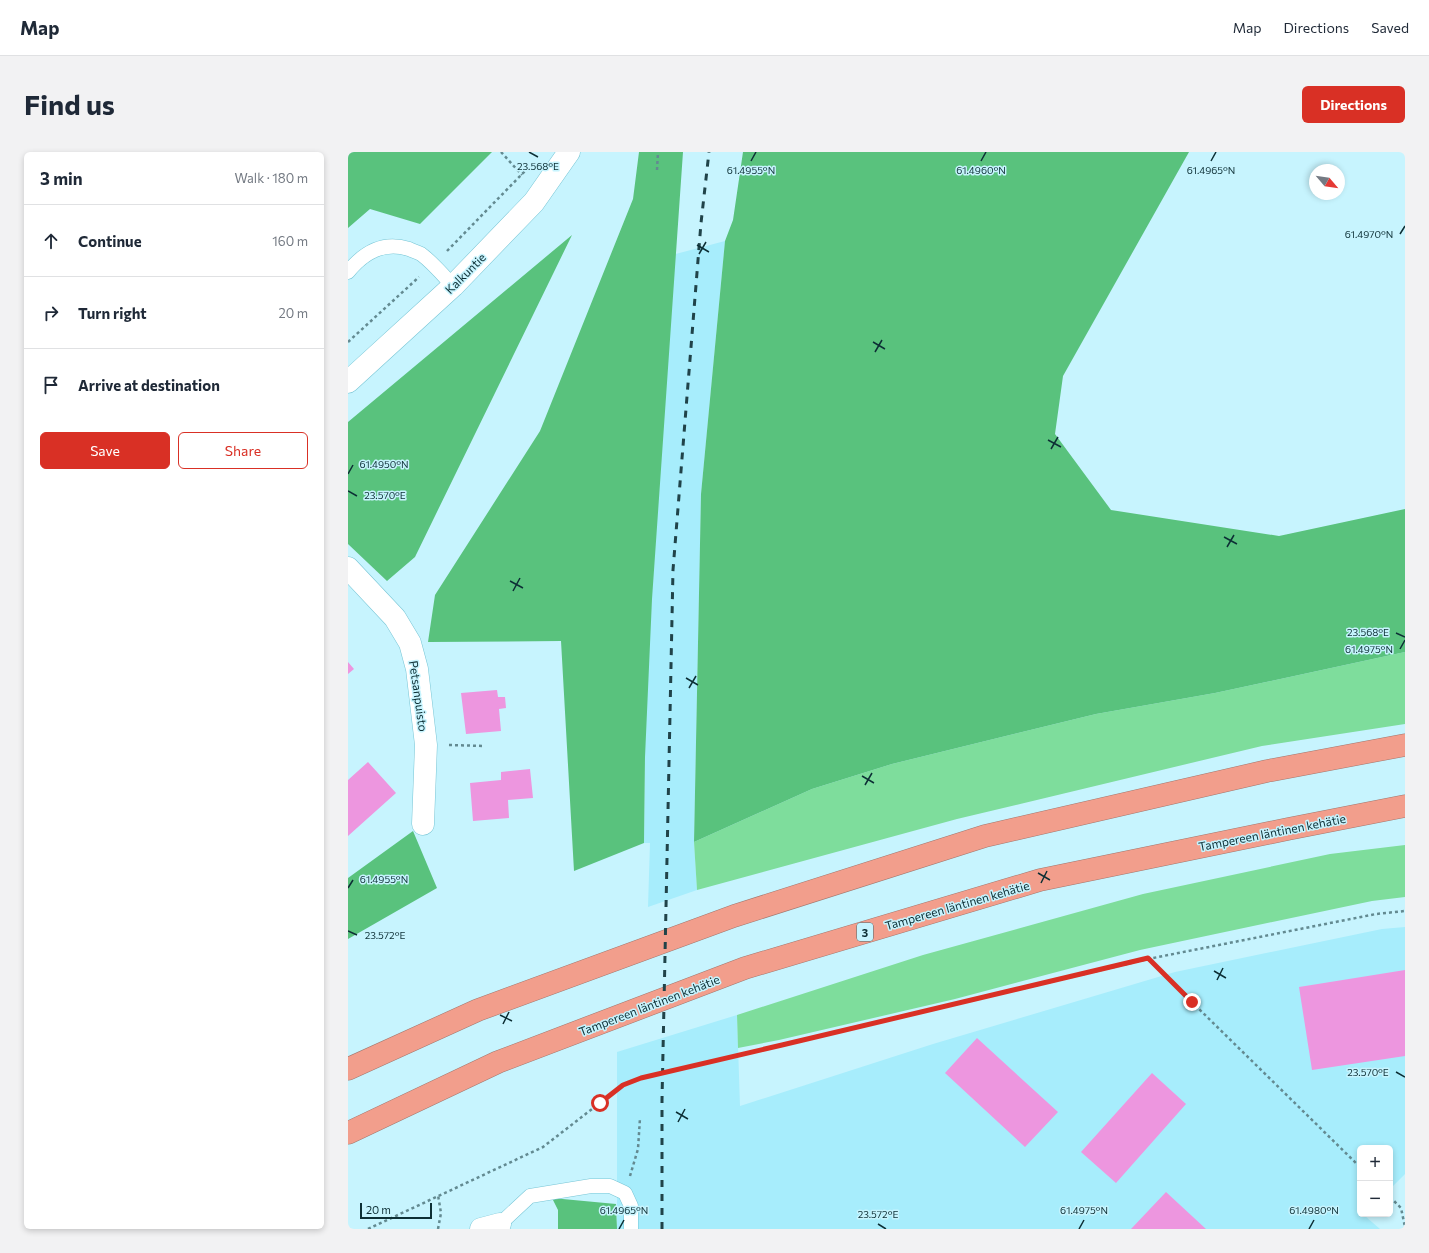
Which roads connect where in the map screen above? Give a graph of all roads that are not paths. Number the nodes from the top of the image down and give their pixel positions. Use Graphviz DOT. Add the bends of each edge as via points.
graph roads {
  1 [pos="569,152"];
  2 [pos="348,272"];
  3 [pos="453,286"];
  4 [pos="348,382"];
  5 [pos="348,568"];
  6 [pos="1405,745"];
  7 [pos="1405,806"];
  8 [pos="423,824"];
  9 [pos="348,1069"];
  10 [pos="348,1132"];
  11 [pos="490,1226"];
  12 [pos="630,1229"];
  1 -- 3 [label="street, Kalkuntie" via="534,202"];
  2 -- 3 [label="lane" via="362,258 380,247 402,247 419,253"];
  3 -- 4 [label="street, Kalkuntie"];
  5 -- 8 [label="street, Petsanpuisto" via="395,618 410,644 418,671 426,745"];
  6 -- 9 [label="highway" via="1267,771 985,836 718,922 478,1010"];
  7 -- 10 [label="highway, Tampereen läntinen kehätie / 3" via="1040,880 745,968 498,1062"];
  11 -- 12 [label="lane" via="530,1196 592,1186 610,1186 625,1193 631,1206"];
}
